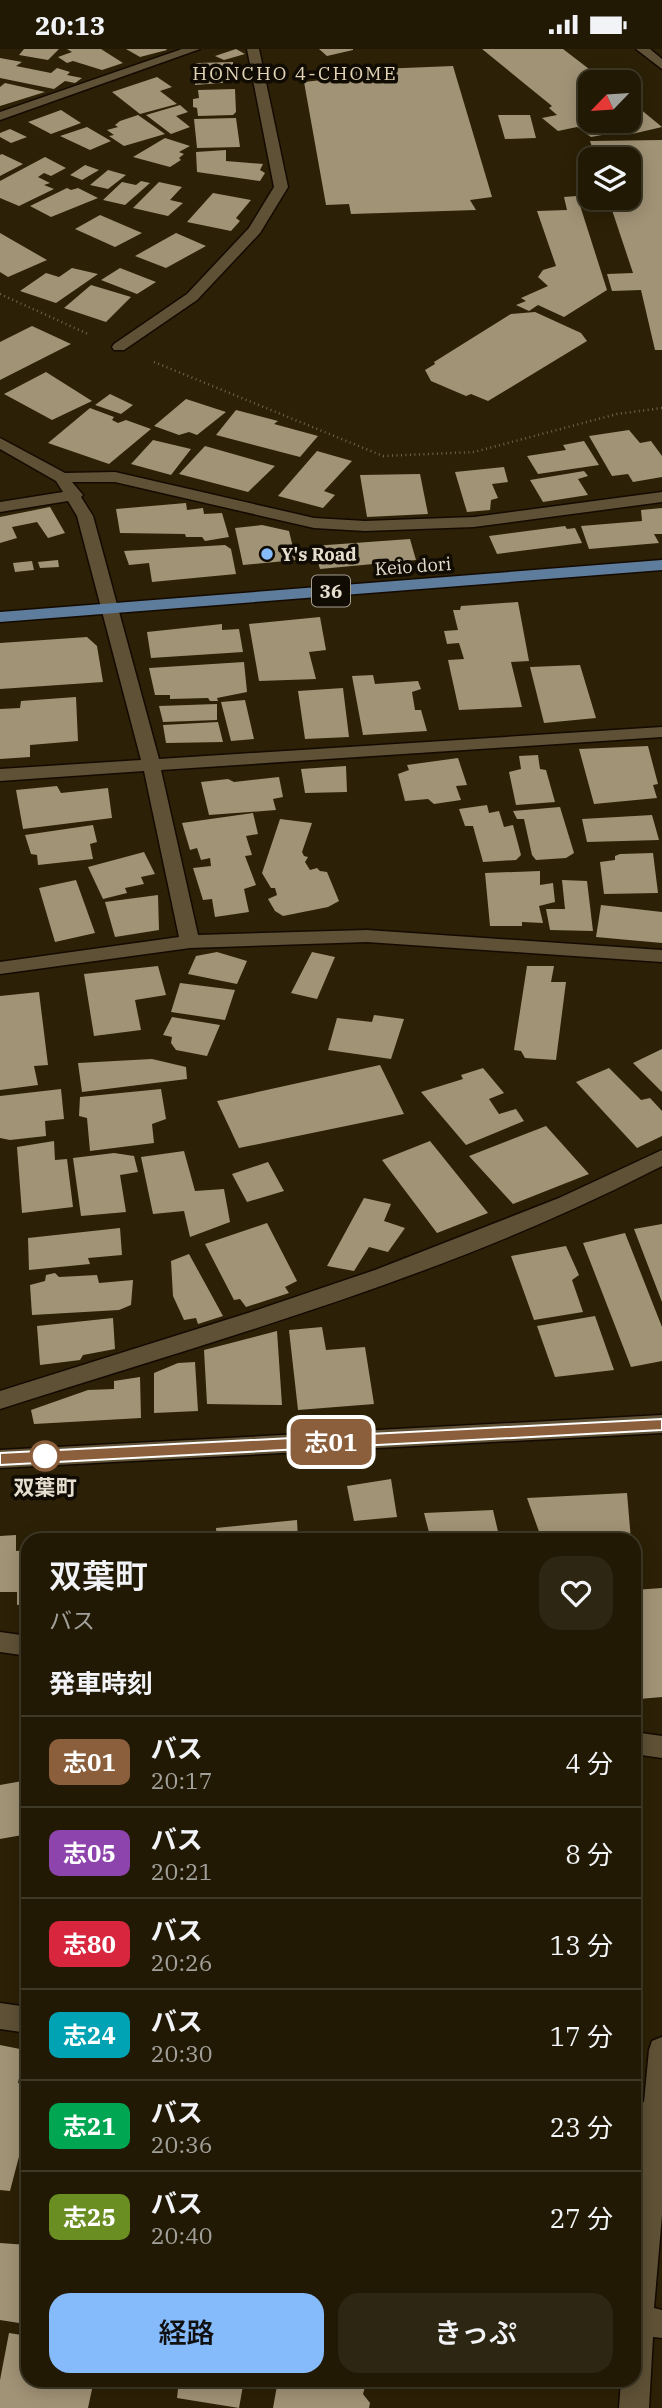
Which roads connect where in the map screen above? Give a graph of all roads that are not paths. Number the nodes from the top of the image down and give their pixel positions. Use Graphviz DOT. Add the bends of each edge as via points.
graph roads {
  1 [pos="194,49"];
  2 [pos="253,49"];
  3 [pos="642,49"];
  4 [pos="662,65"];
  5 [pos="0,116"];
  6 [pos="120,347"];
  7 [pos="0,443"];
  8 [pos="62,478"];
  9 [pos="75,495"];
  10 [pos="662,496"];
  11 [pos="0,507"];
  12 [pos="662,565"];
  13 [pos="111,608"];
  14 [pos="0,617"];
  15 [pos="662,732"];
  16 [pos="151,764"];
  17 [pos="0,775"];
  18 [pos="190,942"];
  19 [pos="662,956"];
  20 [pos="0,968"];
  21 [pos="662,1157"];
  22 [pos="0,1400"];
  23 [pos="662,1424"];
  24 [pos="0,1459"];
  25 [pos="0,1641"];
  26 [pos="21,1645"];
  27 [pos="641,1744"];
  28 [pos="662,1747"];
  29 [pos="0,2016"];
  30 [pos="21,2019"];
  31 [pos="662,2050"];
  32 [pos="645,2116"];
  33 [pos="650,2322"];
  34 [pos="641,2370"];
  35 [pos="638,2387"];
  36 [pos="634,2408"];
  1 -- 5 [label="street"];
  2 -- 6 [label="street" via="281,187 255,230 192,297"];
  3 -- 4 [label="street"];
  7 -- 8 [label="street"];
  8 -- 9 [label="street"];
  8 -- 10 [label="street" via="115,477 314,523 365,526 474,521"];
  9 -- 11 [label="street"];
  9 -- 13 [label="street"];
  12 -- 13 [label="main road, Keio dori / 36"];
  13 -- 14 [label="main road, Keio dori / 36"];
  13 -- 16 [label="street"];
  15 -- 16 [label="street"];
  16 -- 17 [label="street"];
  16 -- 18 [label="street"];
  18 -- 19 [label="street" via="367,936"];
  18 -- 20 [label="street"];
  21 -- 22 [label="street" via="619,1181 453,1250 274,1314"];
  23 -- 24 [label="street"];
  25 -- 26 [label="street"];
  27 -- 28 [label="street"];
  29 -- 30 [label="street"];
  31 -- 32 [label="street"];
  32 -- 33 [label="street"];
  33 -- 34 [label="street"];
  35 -- 36 [label="street"];
}
